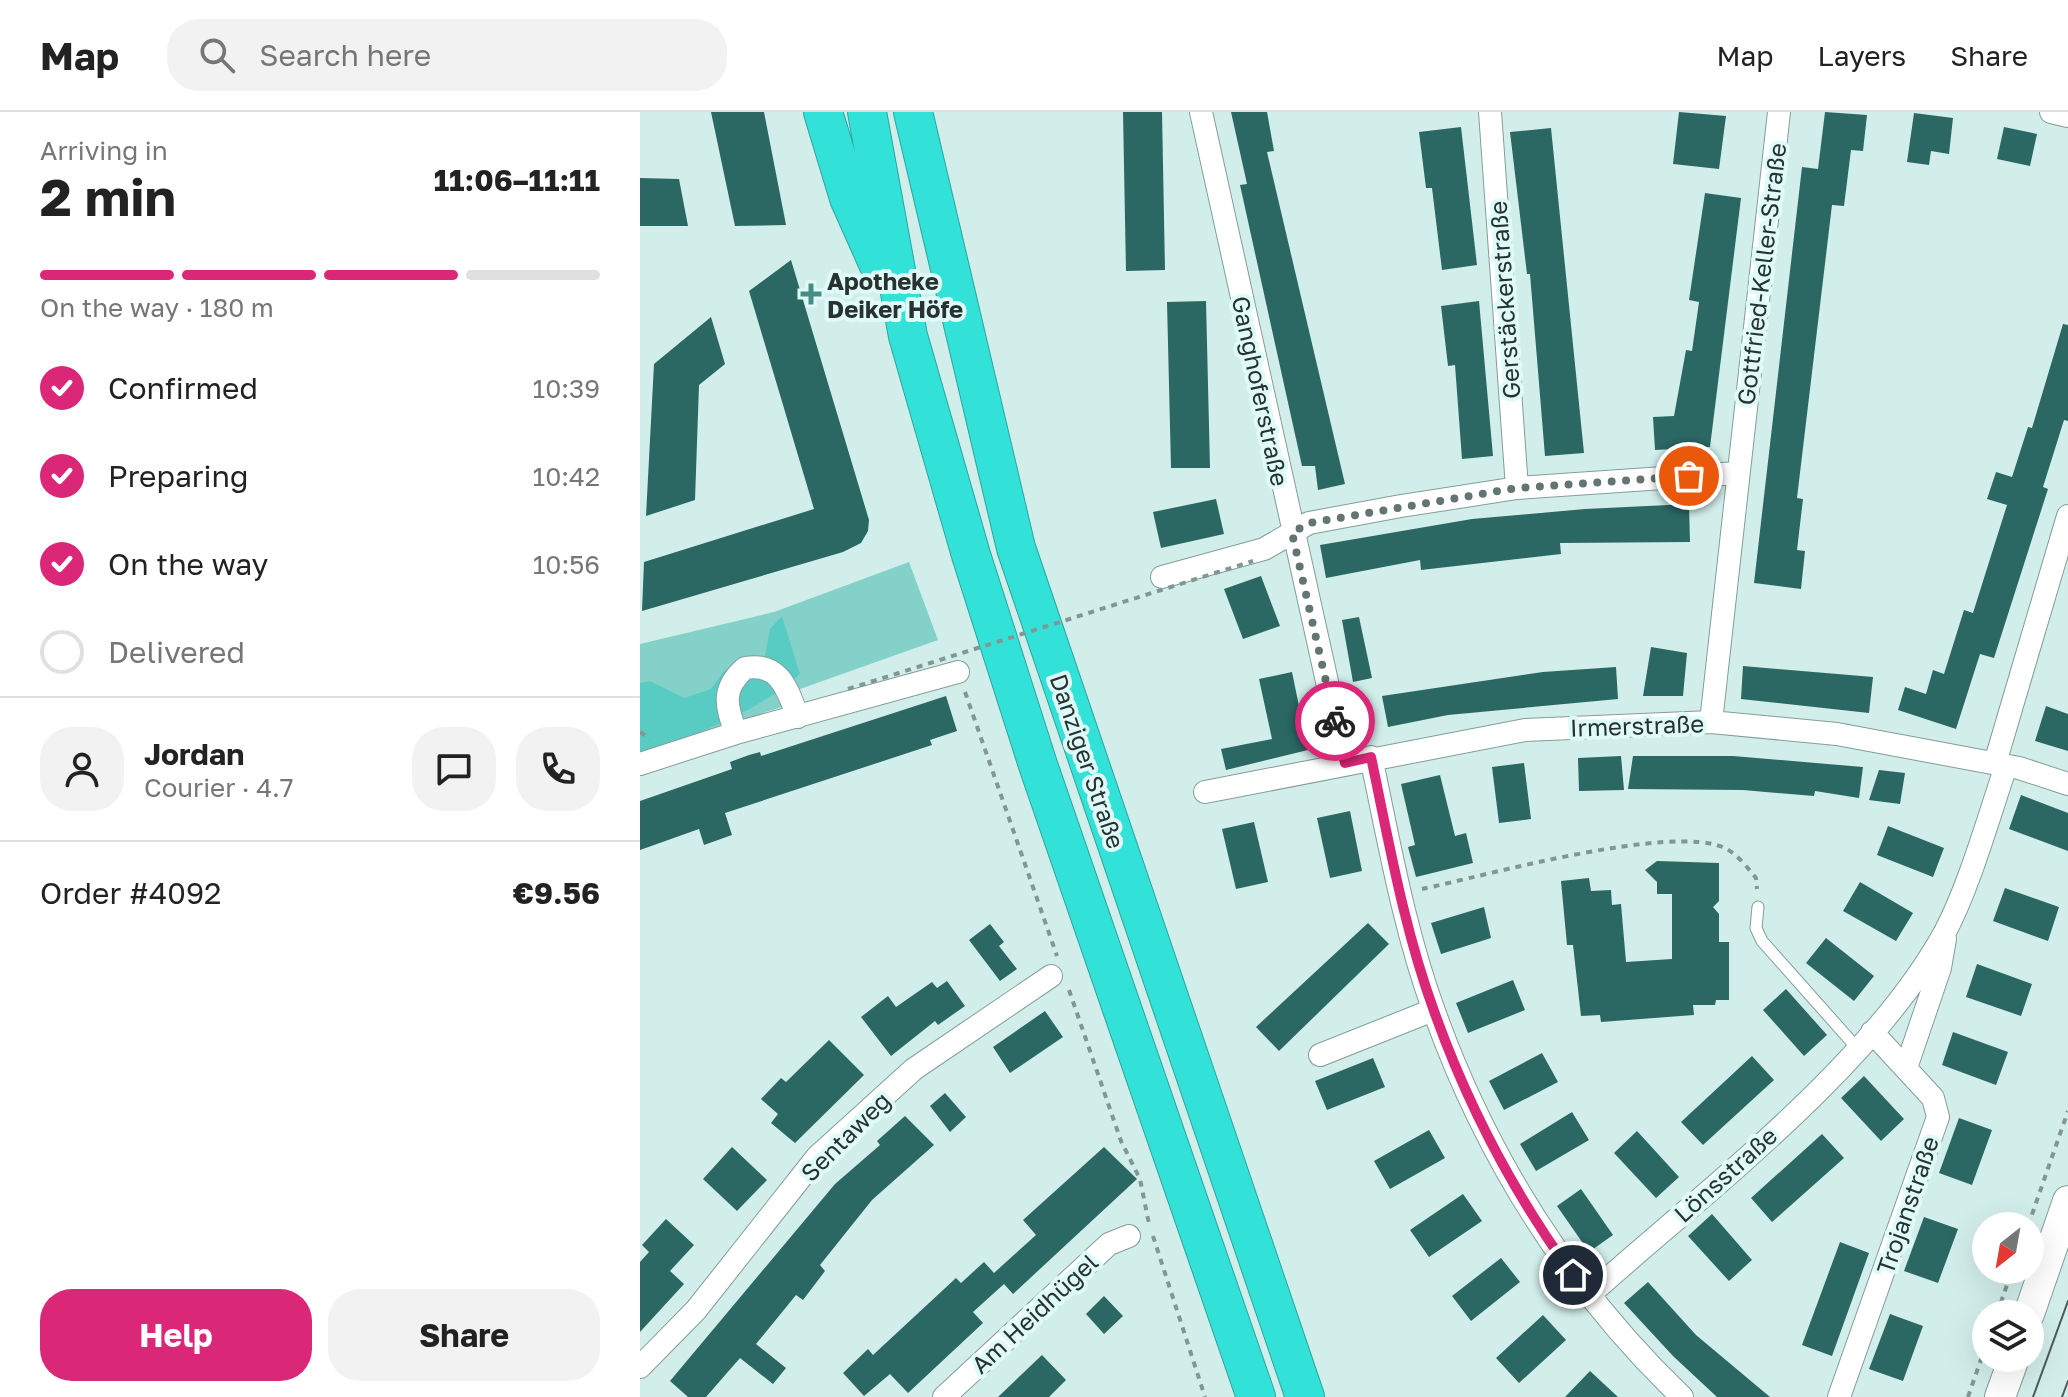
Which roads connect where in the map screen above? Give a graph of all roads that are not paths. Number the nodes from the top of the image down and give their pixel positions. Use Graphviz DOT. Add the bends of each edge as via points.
graph roads {
  1 [pos="823,112"];
  2 [pos="867,112"];
  3 [pos="913,112"];
  4 [pos="1201,112"];
  5 [pos="1490,112"];
  6 [pos="1779,112"];
  7 [pos="2051,112"];
  8 [pos="2068,116"];
  9 [pos="908,336"];
  10 [pos="1737,473"];
  11 [pos="1517,488"];
  12 [pos="2068,516"];
  13 [pos="1292,533"];
  14 [pos="1162,577"];
  15 [pos="958,672"];
  16 [pos="798,717"];
  17 [pos="1711,722"];
  18 [pos="736,733"];
  19 [pos="1371,757"];
  20 [pos="1345,763"];
  21 [pos="640,764"];
  22 [pos="2001,765"];
  23 [pos="2068,784"];
  24 [pos="1205,792"];
  25 [pos="1758,907"];
  26 [pos="1947,928"];
  27 [pos="1060,976"];
  28 [pos="1433,1010"];
  29 [pos="1865,1040"];
  30 [pos="1320,1055"];
  31 [pos="1906,1068"];
  32 [pos="2068,1201"];
  33 [pos="1129,1236"];
  34 [pos="1588,1296"];
  35 [pos="2034,1300"];
  36 [pos="640,1367"];
  37 [pos="2009,1372"];
  38 [pos="1306,1393"];
  39 [pos="944,1397"];
  40 [pos="1256,1397"];
  41 [pos="1682,1397"];
  42 [pos="1839,1397"];
  43 [pos="2000,1397"];
  1 -- 9 [label="highway" via="849,198"];
  2 -- 9 [label="highway, Danziger Straße"];
  3 -- 38 [label="highway, Danziger Straße" via="1016,548"];
  4 -- 13 [label="street, Ganghoferstraße"];
  5 -- 11 [label="street, Gerstäckerstraße"];
  6 -- 10 [label="street, Gottfried-Keller-Straße"];
  7 -- 8 [label="street"];
  9 -- 40 [label="highway, Danziger Straße" via="1038,765"];
  10 -- 11 [label="street"];
  10 -- 17 [label="street, Gottfried-Keller-Straße"];
  11 -- 13 [label="street" via="1309,523"];
  12 -- 22 [label="street, Lönsstraße"];
  13 -- 14 [label="street" via="1264,549"];
  13 -- 20 [label="street, Ganghoferstraße"];
  15 -- 16 [label="street"];
  16 -- 18 [label="street"];
  16 -- 18 [label="street" via="780,676 770,668 745,668 726,696"];
  17 -- 19 [label="street, Irmerstraße" via="1525,730"];
  17 -- 22 [label="street, Irmerstraße" via="1837,734"];
  18 -- 21 [label="street"];
  19 -- 20 [label="street, Irmerstraße"];
  19 -- 28 [label="street" via="1400,894"];
  20 -- 24 [label="street, Irmerstraße"];
  22 -- 23 [label="street, Irmerstraße"];
  22 -- 26 [label="street, Lönsstraße"];
  25 -- 29 [label="lane" via="1756,928 1762,941"];
  26 -- 29 [label="street, Lönsstraße"];
  26 -- 31 [label="street, Lönsstraße" via="1940,968"];
  27 -- 36 [label="street, Sentaweg" via="914,1069 817,1157 696,1310"];
  28 -- 30 [label="street"];
  28 -- 34 [label="street" via="1500,1158 1543,1233"];
  29 -- 31 [label="street, Trojanstraße"];
  29 -- 34 [label="street, Lönsstraße" via="1798,1110"];
  31 -- 42 [label="street, Trojanstraße" via="1933,1098 1938,1117"];
  32 -- 35 [label="street"];
  33 -- 39 [label="street, Am Heidhügel" via="1109,1244"];
  34 -- 41 [label="street"];
  37 -- 43 [label="street"];
}
